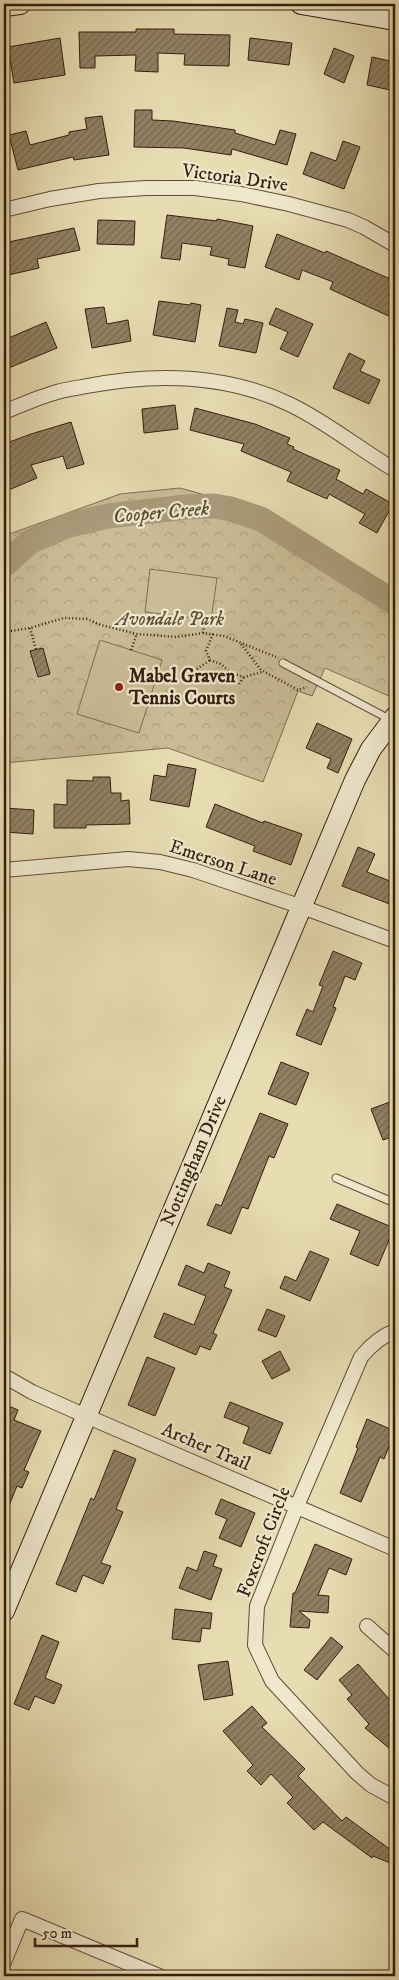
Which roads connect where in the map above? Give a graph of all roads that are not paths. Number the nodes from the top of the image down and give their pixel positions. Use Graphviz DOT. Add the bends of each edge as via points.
graph roads {
  1 [pos="20,4"];
  2 [pos="301,4"];
  3 [pos="4,6"];
  4 [pos="395,20"];
  5 [pos="4,210"];
  6 [pos="395,244"];
  7 [pos="4,412"];
  8 [pos="395,470"];
  9 [pos="283,663"];
  10 [pos="394,719"];
  11 [pos="4,870"];
  12 [pos="302,907"];
  13 [pos="395,941"];
  14 [pos="336,1178"];
  15 [pos="395,1203"];
  16 [pos="395,1331"];
  17 [pos="4,1376"];
  18 [pos="86,1416"];
  19 [pos="297,1506"];
  20 [pos="395,1548"];
  21 [pos="4,1611"];
  22 [pos="366,1626"];
  23 [pos="395,1651"];
  24 [pos="395,1798"];
  25 [pos="4,1962"];
  26 [pos="159,1976"];
  1 -- 3 [label="street"];
  2 -- 4 [label="street"];
  5 -- 6 [label="street, Victoria Drive" via="99,191 195,188 241,194 314,211 364,227"];
  7 -- 8 [label="street" via="57,392 111,381 148,378 205,380 262,393 289,404 323,422"];
  9 -- 10 [label="lane"];
  10 -- 12 [label="street, Nottingham Drive" via="371,749 355,780"];
  11 -- 12 [label="street, Emerson Lane" via="128,859 160,862"];
  12 -- 13 [label="street, Emerson Lane"];
  12 -- 18 [label="street, Nottingham Drive"];
  14 -- 15 [label="lane"];
  16 -- 19 [label="street, Foxcroft Circle" via="370,1346 361,1357"];
  17 -- 18 [label="street, Archer Trail"];
  18 -- 19 [label="street, Archer Trail"];
  18 -- 21 [label="street, Nottingham Drive"];
  19 -- 20 [label="street, Archer Trail"];
  19 -- 24 [label="street, Foxcroft Circle" via="256,1606 255,1645 272,1681 357,1773"];
  22 -- 23 [label="street"];
  25 -- 26 [label="street" via="22,1919"];
}
